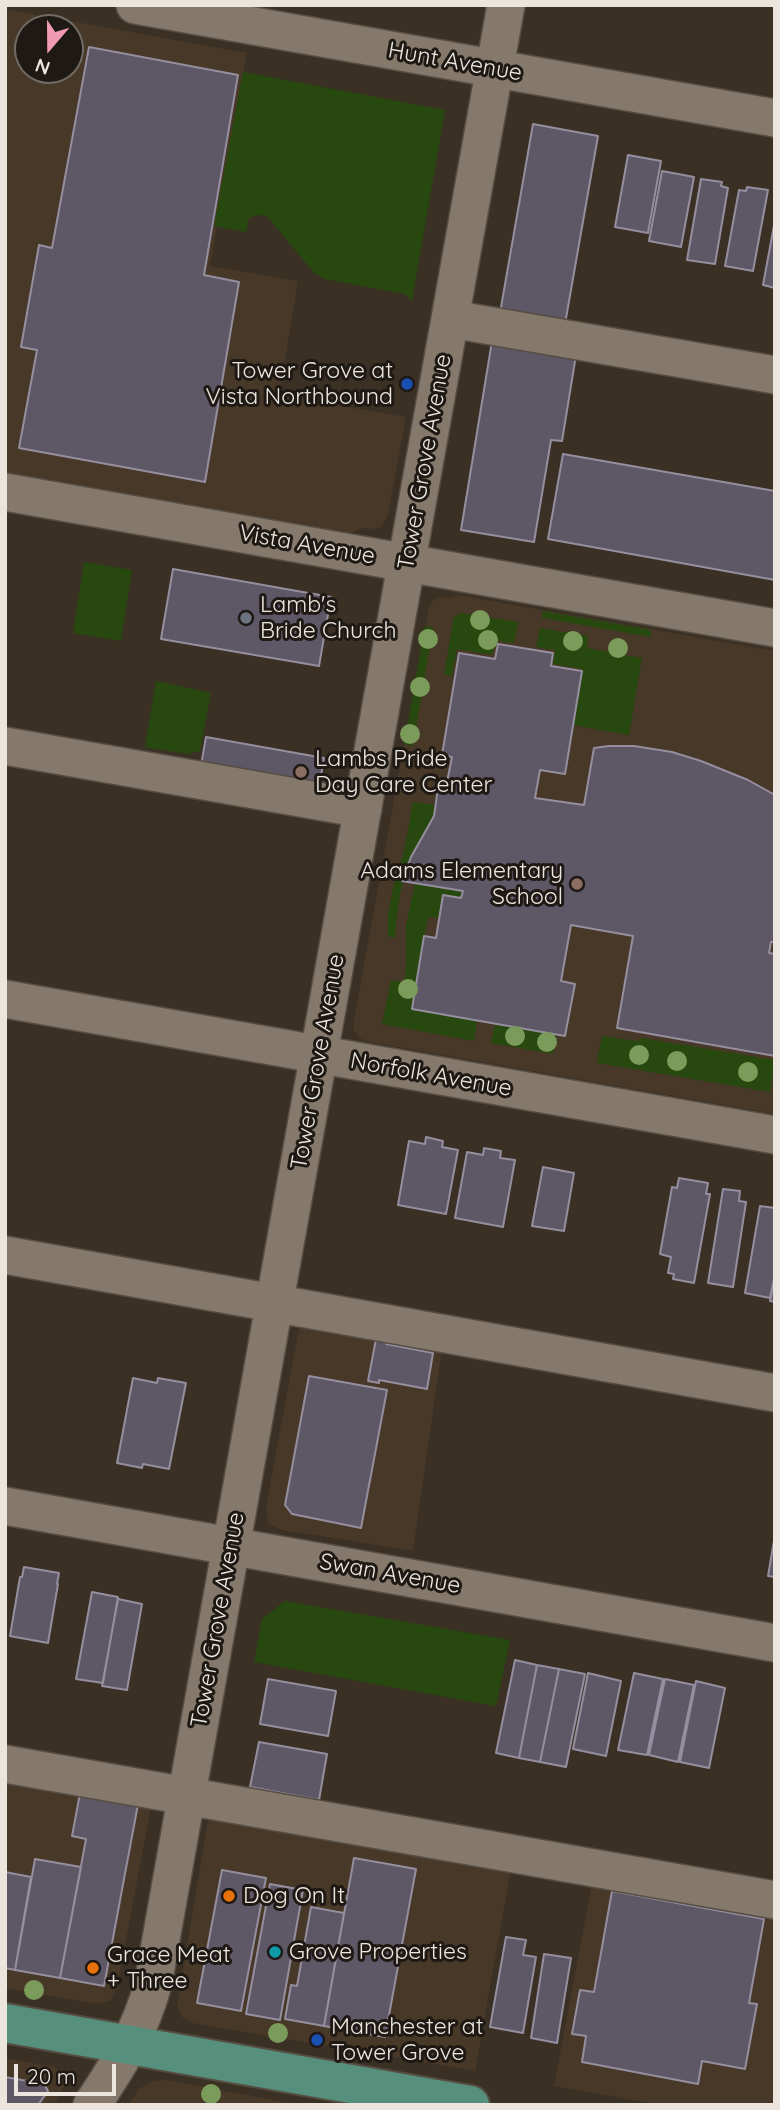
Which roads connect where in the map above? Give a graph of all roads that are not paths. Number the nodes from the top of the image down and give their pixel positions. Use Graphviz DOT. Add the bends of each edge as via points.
graph roads {
  1 [pos="135,5"];
  2 [pos="506,5"];
  3 [pos="495,69"];
  4 [pos="775,118"];
  5 [pos="451,319"];
  6 [pos="775,375"];
  7 [pos="5,492"];
  8 [pos="407,563"];
  9 [pos="775,628"];
  10 [pos="5,746"];
  11 [pos="363,809"];
  12 [pos="5,999"];
  13 [pos="319,1055"];
  14 [pos="775,1135"];
  15 [pos="5,1255"];
  16 [pos="275,1304"];
  17 [pos="775,1393"];
  18 [pos="5,1506"];
  19 [pos="232,1545"];
  20 [pos="775,1643"];
  21 [pos="5,1764"];
  22 [pos="187,1796"];
  23 [pos="775,1900"];
  24 [pos="5,2023"];
  25 [pos="131,2045"];
  26 [pos="366,2096"];
  27 [pos="92,2105"];
  28 [pos="470,2105"];
  1 -- 3 [label="street, Hunt Avenue"];
  2 -- 3 [label="street, Tower Grove Avenue"];
  3 -- 4 [label="street, Hunt Avenue"];
  3 -- 5 [label="street, Tower Grove Avenue"];
  5 -- 6 [label="street"];
  5 -- 8 [label="street, Tower Grove Avenue"];
  7 -- 8 [label="street, Vista Avenue"];
  8 -- 9 [label="street, Vista Avenue"];
  8 -- 11 [label="street, Tower Grove Avenue"];
  10 -- 11 [label="street"];
  11 -- 13 [label="street, Tower Grove Avenue"];
  12 -- 13 [label="street, Norfolk Avenue"];
  13 -- 14 [label="street, Norfolk Avenue"];
  13 -- 16 [label="street, Tower Grove Avenue"];
  15 -- 16 [label="street"];
  16 -- 17 [label="street"];
  16 -- 19 [label="street, Tower Grove Avenue"];
  18 -- 19 [label="street, Swan Avenue"];
  19 -- 20 [label="street, Swan Avenue"];
  19 -- 22 [label="street, Tower Grove Avenue"];
  21 -- 22 [label="street"];
  22 -- 23 [label="street"];
  22 -- 25 [label="street, Tower Grove Avenue" via="153,1984"];
  24 -- 25 [label="main road"];
  25 -- 26 [label="main road"];
  25 -- 27 [label="street, Tower Grove Avenue"];
  26 -- 28 [label="main road"];
}
